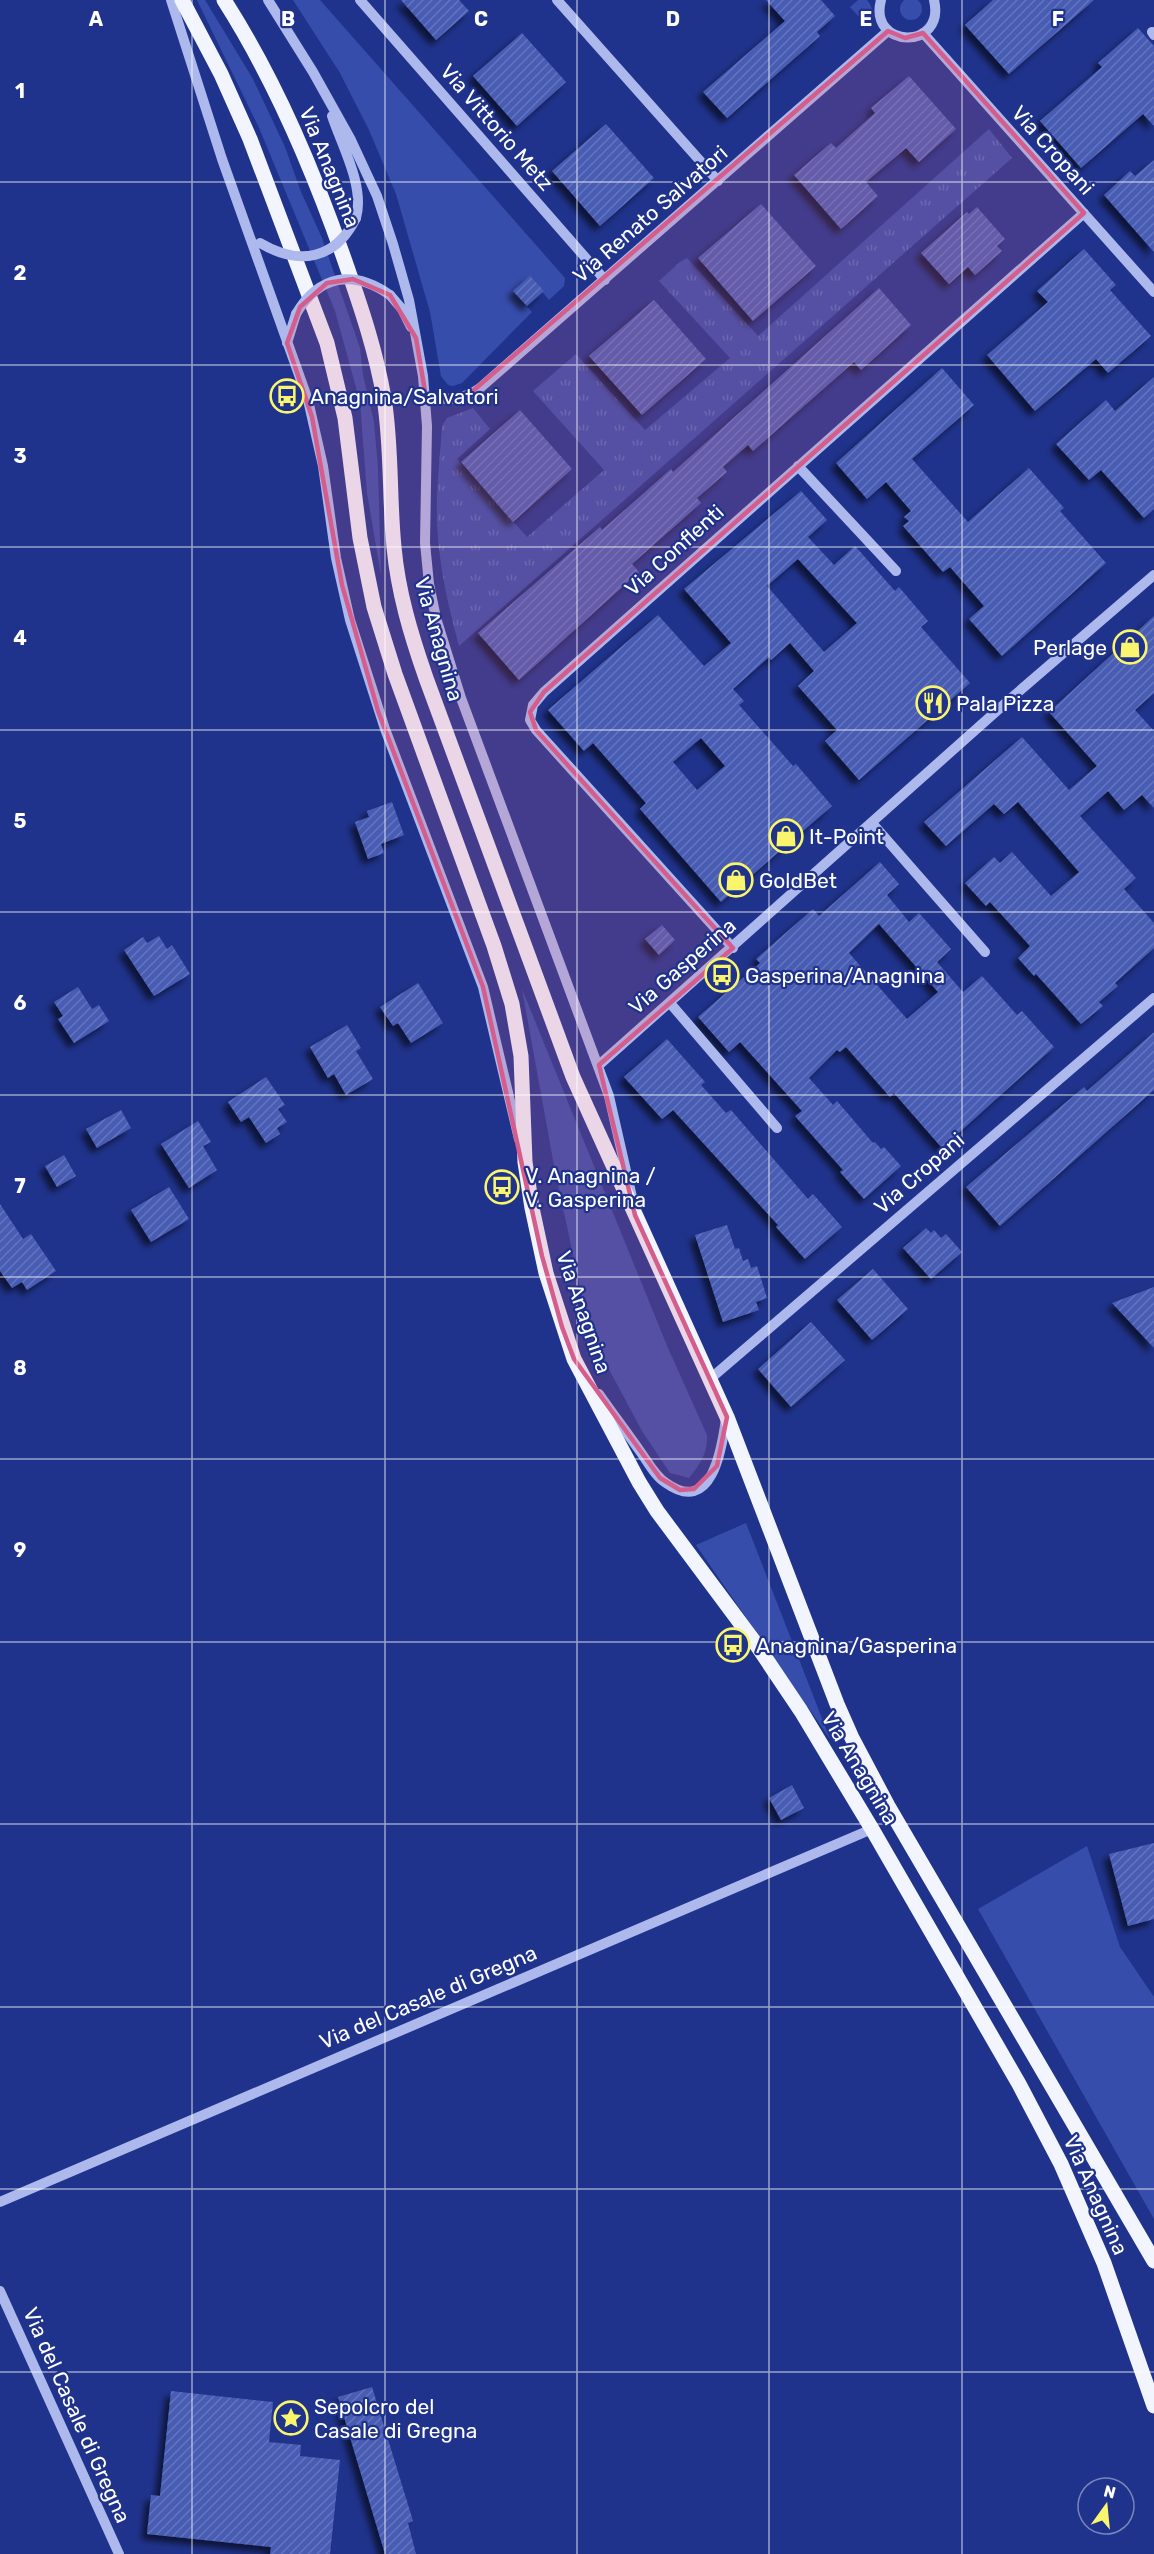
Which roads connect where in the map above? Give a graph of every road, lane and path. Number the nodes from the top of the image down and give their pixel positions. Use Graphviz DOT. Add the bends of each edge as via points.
graph roads {
  1 [pos="171,0"];
  2 [pos="182,0"];
  3 [pos="224,0"];
  4 [pos="268,0"];
  5 [pos="360,0"];
  6 [pos="557,0"];
  7 [pos="934,0"];
  8 [pos="880,1"];
  9 [pos="888,30"];
  10 [pos="923,33"];
  11 [pos="323,91"];
  12 [pos="718,181"];
  13 [pos="1084,213"];
  14 [pos="248,232"];
  15 [pos="605,280"];
  16 [pos="1154,292"];
  17 [pos="416,338"];
  18 [pos="287,343"];
  19 [pos="426,397"];
  20 [pos="798,466"];
  21 [pos="896,571"];
  22 [pos="1154,575"];
  23 [pos="872,823"];
  24 [pos="733,948"];
  25 [pos="985,952"];
  26 [pos="1154,998"];
  27 [pos="670,1002"];
  28 [pos="599,1065"];
  29 [pos="777,1128"];
  30 [pos="525,1162"];
  31 [pos="636,1215"];
  32 [pos="574,1359"];
  33 [pos="710,1379"];
  34 [pos="727,1417"];
  35 [pos="873,1829"];
  36 [pos="0,2202"];
  37 [pos="1154,2262"];
  38 [pos="0,2291"];
  39 [pos="1154,2406"];
  40 [pos="119,2554"];
  1 -- 14 [label="street, Via Anagnina"];
  2 -- 30 [label="main road, Via Anagnina" via="250,139 327,343 345,418 360,538 374,607 394,674 512,1004 524,1080"];
  3 -- 31 [label="main road, Via Anagnina" via="294,130 366,322 384,401 394,547 414,642 573,1077"];
  4 -- 11 [label="street, Via Anagnina"];
  5 -- 15 [label="street, Via Vittorio Metz"];
  6 -- 12 [label="street"];
  7 -- 10 [label="street" via="934,19"];
  8 -- 9 [label="street" via="880,18"];
  9 -- 10 [label="street" via="905,38"];
  9 -- 12 [label="street, Via Renato Salvatori"];
  10 -- 13 [label="street, Via Cropani"];
  11 -- 14 [label="street, bridge" via="357,188 356,218 341,240 314,255 288,256 260,243"];
  11 -- 17 [label="street, Via Anagnina" via="354,146 381,207 409,300"];
  12 -- 15 [label="street, Via Renato Salvatori"];
  13 -- 16 [label="street, Via Cropani"];
  13 -- 20 [label="street, Via Conflenti"];
  14 -- 18 [label="street, Via Anagnina"];
  15 -- 19 [label="street, Via Renato Salvatori" via="474,392 452,400"];
  17 -- 18 [label="street, bridge" via="402,309 390,295 367,282 349,279 333,281 314,291 296,314"];
  17 -- 19 [label="street, Via Anagnina"];
  18 -- 30 [label="street, Via Anagnina" via="312,417 342,585 361,659 483,987"];
  19 -- 28 [label="street, Via Anagnina" via="425,543 438,625 461,698"];
  20 -- 21 [label="street"];
  20 -- 24 [label="street, Via Conflenti" via="539,696 530,712 536,730"];
  22 -- 23 [label="street, Via Gasperina"];
  23 -- 24 [label="street, Via Gasperina"];
  23 -- 25 [label="street"];
  24 -- 27 [label="street, Via Gasperina"];
  26 -- 33 [label="street, Via Cropani"];
  27 -- 28 [label="street, Via Gasperina"];
  27 -- 29 [label="street"];
  28 -- 31 [label="street, Via Anagnina" via="622,1145"];
  30 -- 32 [label="main road, Via Anagnina" via="542,1256"];
  31 -- 33 [label="main road, Via Anagnina"];
  32 -- 34 [label="street" via="660,1478 680,1490 694,1490 711,1476 720,1459"];
  32 -- 35 [label="main road, Via Anagnina" via="626,1461 657,1511 778,1675"];
  33 -- 34 [label="main road, Via Anagnina"];
  34 -- 37 [label="main road, Via Anagnina" via="852,1738"];
  35 -- 36 [label="street, Via del Casale di Gregna"];
  35 -- 39 [label="main road, Via Anagnina" via="1056,2154 1104,2263"];
  38 -- 40 [label="street, Via del Casale di Gregna"];
}
